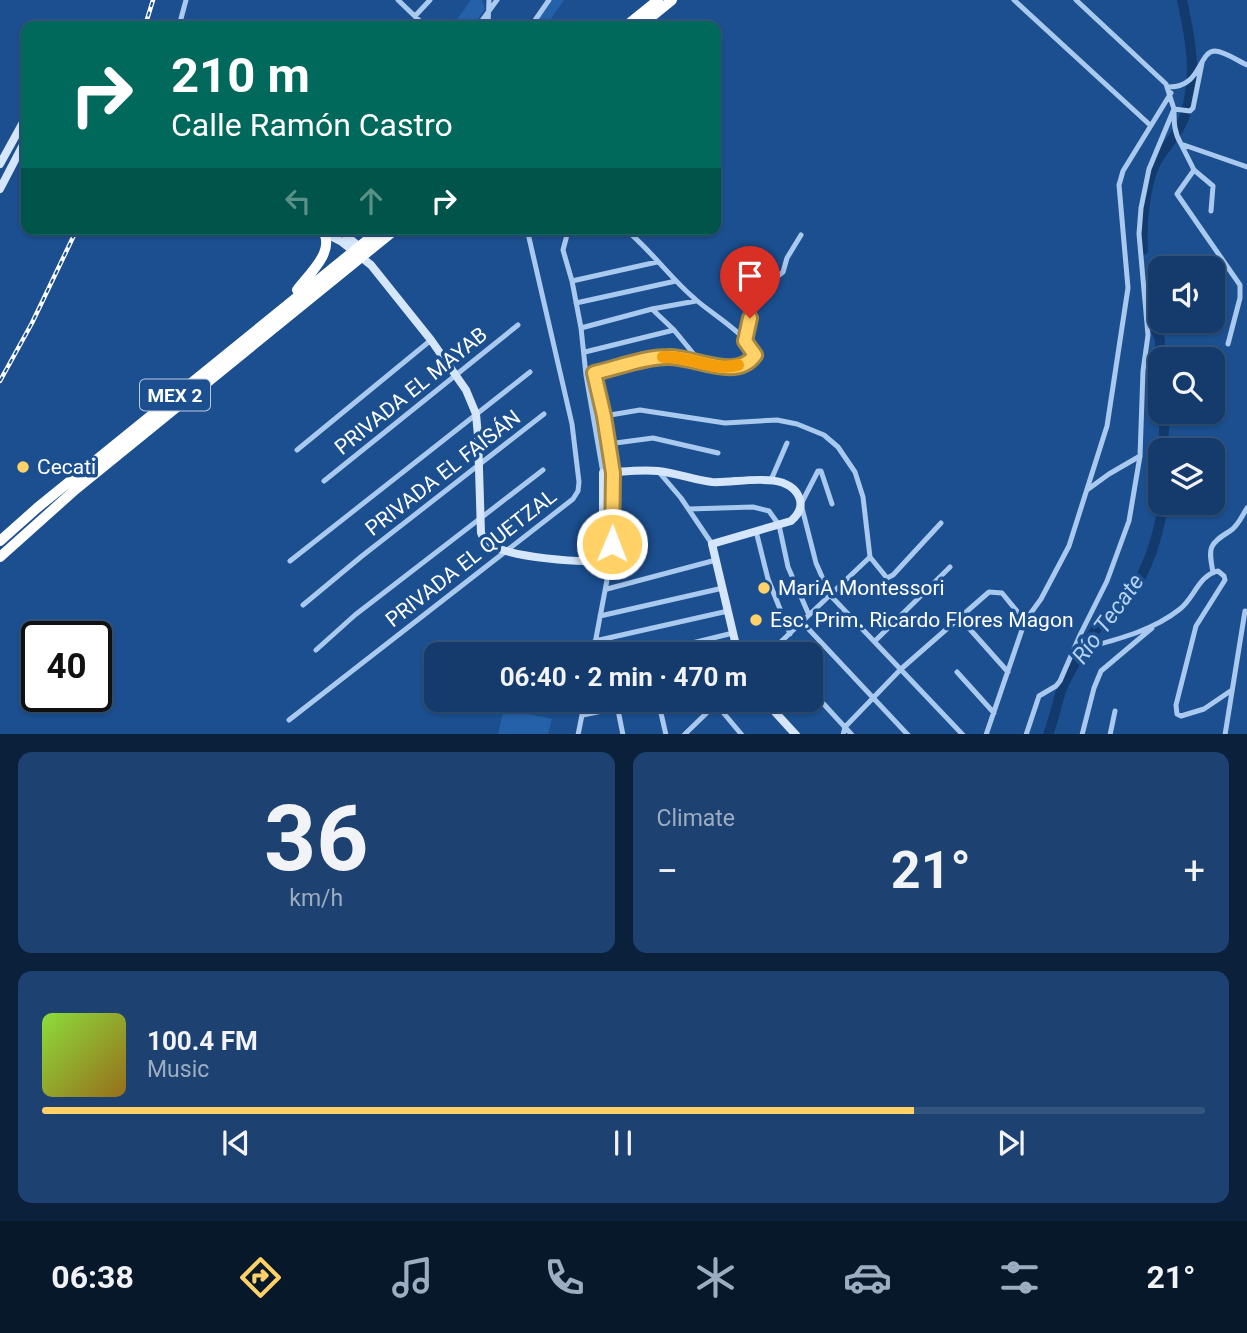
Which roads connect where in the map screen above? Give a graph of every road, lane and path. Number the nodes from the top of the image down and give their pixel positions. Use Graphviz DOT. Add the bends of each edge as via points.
graph roads {
  1 [pos="186,0"];
  2 [pos="398,0"];
  3 [pos="430,0"];
  4 [pos="489,0"];
  5 [pos="497,0"];
  6 [pos="549,0"];
  7 [pos="657,0"];
  8 [pos="672,0"];
  9 [pos="1014,0"];
  10 [pos="1076,0"];
  11 [pos="490,10"];
  12 [pos="415,16"];
  13 [pos="181,21"];
  14 [pos="420,21"];
  15 [pos="482,21"];
  16 [pos="489,21"];
  17 [pos="534,21"];
  18 [pos="632,21"];
  19 [pos="646,21"];
  20 [pos="1202,63"];
  21 [pos="1247,65"];
  22 [pos="1169,90"];
  23 [pos="1161,109"];
  24 [pos="1175,111"];
  25 [pos="1155,118"];
  26 [pos="1167,124"];
  27 [pos="1150,125"];
  28 [pos="21,126"];
  29 [pos="1180,142"];
  30 [pos="21,149"];
  31 [pos="0,164"];
  32 [pos="1247,167"];
  33 [pos="1194,170"];
  34 [pos="0,190"];
  35 [pos="1211,211"];
  36 [pos="801,234"];
  37 [pos="324,235"];
  38 [pos="328,235"];
  39 [pos="344,235"];
  40 [pos="377,235"];
  41 [pos="388,235"];
  42 [pos="528,235"];
  43 [pos="567,235"];
  44 [pos="631,235"];
  45 [pos="362,255"];
  46 [pos="657,262"];
  47 [pos="572,281"];
  48 [pos="676,281"];
  49 [pos="696,300"];
  50 [pos="576,303"];
  51 [pos="286,305"];
  52 [pos="652,309"];
  53 [pos="518,324"];
  54 [pos="581,328"];
  55 [pos="674,330"];
  56 [pos="431,340"];
  57 [pos="745,341"];
  58 [pos="1228,344"];
  59 [pos="585,352"];
  60 [pos="701,363"];
  61 [pos="587,366"];
  62 [pos="530,372"];
  63 [pos="594,373"];
  64 [pos="457,375"];
  65 [pos="586,375"];
  66 [pos="476,414"];
  67 [pos="544,415"];
  68 [pos="604,416"];
  69 [pos="787,443"];
  70 [pos="608,444"];
  71 [pos="297,450"];
  72 [pos="718,453"];
  73 [pos="1140,456"];
  74 [pos="480,464"];
  75 [pos="543,470"];
  76 [pos="658,471"];
  77 [pos="608,473"];
  78 [pos="771,480"];
  79 [pos="324,481"];
  80 [pos="1087,490"];
  81 [pos="801,504"];
  82 [pos="832,504"];
  83 [pos="1247,508"];
  84 [pos="689,509"];
  85 [pos="481,517"];
  86 [pos="942,523"];
  87 [pos="779,525"];
  88 [pos="756,531"];
  89 [pos="0,541"];
  90 [pos="712,544"];
  91 [pos="508,551"];
  92 [pos="0,557"];
  93 [pos="870,557"];
  94 [pos="607,559"];
  95 [pos="716,560"];
  96 [pos="290,561"];
  97 [pos="950,567"];
  98 [pos="1213,572"];
  99 [pos="723,588"];
  100 [pos="607,589"];
  101 [pos="830,595"];
  102 [pos="303,605"];
  103 [pos="728,611"];
  104 [pos="1245,611"];
  105 [pos="809,615"];
  106 [pos="600,616"];
  107 [pos="959,617"];
  108 [pos="1025,621"];
  109 [pos="802,622"];
  110 [pos="1155,626"];
  111 [pos="733,633"];
  112 [pos="790,634"];
  113 [pos="595,641"];
  114 [pos="875,641"];
  115 [pos="699,642"];
  116 [pos="735,642"];
  117 [pos="781,642"];
  118 [pos="316,650"];
  119 [pos="1074,651"];
  120 [pos="901,669"];
  121 [pos="957,672"];
  122 [pos="1008,672"];
  123 [pos="1232,690"];
  124 [pos="874,698"];
  125 [pos="823,704"];
  126 [pos="1115,711"];
  127 [pos="583,712"];
  128 [pos="598,712"];
  129 [pos="618,712"];
  130 [pos="661,712"];
  131 [pos="706,712"];
  132 [pos="726,712"];
  133 [pos="775,712"];
  134 [pos="994,713"];
  135 [pos="583,715"];
  136 [pos="289,720"];
  137 [pos="844,731"];
  138 [pos="578,734"];
  139 [pos="623,734"];
  140 [pos="666,734"];
  141 [pos="685,734"];
  142 [pos="742,734"];
  143 [pos="796,734"];
  144 [pos="852,734"];
  145 [pos="908,734"];
  146 [pos="963,734"];
  147 [pos="986,734"];
  148 [pos="1026,734"];
  149 [pos="1082,734"];
  150 [pos="1110,734"];
  151 [pos="1225,734"];
  1 -- 13 [label="street"];
  2 -- 12 [label="street"];
  3 -- 12 [label="street"];
  4 -- 11 [label="street"];
  5 -- 11 [label="street"];
  6 -- 17 [label="street"];
  7 -- 18 [label="highway"];
  8 -- 19 [label="highway"];
  9 -- 27 [label="street"];
  10 -- 22 [label="street"];
  11 -- 15 [label="street"];
  11 -- 16 [label="street"];
  12 -- 14 [label="street"];
  20 -- 21 [label="street" via="1214,51"];
  20 -- 22 [label="street" via="1185,85"];
  20 -- 24 [label="street" via="1194,106 1189,111"];
  22 -- 23 [label="street"];
  22 -- 24 [label="street"];
  23 -- 24 [label="street"];
  23 -- 25 [label="street"];
  24 -- 26 [label="street"];
  24 -- 29 [label="street" via="1174,128"];
  25 -- 26 [label="street"];
  25 -- 27 [label="street"];
  26 -- 73 [label="street" via="1149,169 1141,208 1148,335"];
  27 -- 80 [label="street" via="1119,185 1126,308 1107,426"];
  28 -- 31 [label="street"];
  29 -- 32 [label="street"];
  29 -- 33 [label="street"];
  30 -- 34 [label="street"];
  33 -- 35 [label="street" via="1213,187"];
  33 -- 58 [label="street" via="1177,194 1240,285"];
  36 -- 57 [label="street" via="783,272 755,304"];
  37 -- 51 [label="highway" via="328,242 325,252"];
  38 -- 45 [label="street"];
  39 -- 45 [label="street"];
  40 -- 45 [label="highway, MEX 2"];
  41 -- 45 [label="highway, MEX 2"];
  42 -- 91 [label="street, PRIVADA EL QUETZAL" via="574,433 579,482 573,499"];
  43 -- 47 [label="street" via="563,250"];
  44 -- 46 [label="street"];
  45 -- 51 [label="highway, MEX 2"];
  45 -- 56 [label="street"];
  45 -- 92 [label="highway, MEX 2"];
  46 -- 47 [label="street"];
  46 -- 48 [label="street"];
  47 -- 50 [label="street"];
  48 -- 49 [label="street"];
  48 -- 50 [label="street"];
  49 -- 52 [label="street"];
  49 -- 57 [label="street"];
  50 -- 54 [label="street"];
  51 -- 89 [label="highway, MEX 2"];
  52 -- 54 [label="street"];
  52 -- 55 [label="street"];
  53 -- 64 [label="street, PRIVADA EL MAYAB"];
  54 -- 59 [label="street"];
  55 -- 59 [label="street"];
  55 -- 60 [label="street"];
  56 -- 64 [label="street"];
  56 -- 71 [label="street"];
  57 -- 60 [label="street" via="755,355 748,362 726,368"];
  59 -- 61 [label="street"];
  60 -- 63 [label="street" via="668,357"];
  61 -- 63 [label="street"];
  61 -- 65 [label="street"];
  62 -- 66 [label="street"];
  63 -- 65 [label="street"];
  63 -- 68 [label="street"];
  64 -- 66 [label="street"];
  64 -- 79 [label="street, PRIVADA EL MAYAB"];
  65 -- 77 [label="street"];
  66 -- 74 [label="street"];
  66 -- 96 [label="street"];
  67 -- 74 [label="street, PRIVADA EL FAISÁN"];
  68 -- 70 [label="street"];
  68 -- 93 [label="street" via="640,410 725,423 777,420 824,435 855,472 863,497"];
  69 -- 78 [label="street"];
  70 -- 72 [label="street" via="653,438"];
  70 -- 77 [label="street"];
  73 -- 80 [label="street"];
  73 -- 119 [label="street" via="1123,538"];
  74 -- 85 [label="street"];
  74 -- 102 [label="street, PRIVADA EL FAISÁN"];
  75 -- 85 [label="street"];
  76 -- 77 [label="street"];
  76 -- 78 [label="street" via="721,483"];
  76 -- 84 [label="street"];
  77 -- 94 [label="street"];
  78 -- 81 [label="street" via="792,487"];
  80 -- 108 [label="street" via="1069,546"];
  81 -- 82 [label="street" via="818,471"];
  81 -- 87 [label="street" via="795,517"];
  81 -- 101 [label="street"];
  83 -- 98 [label="street" via="1211,547"];
  84 -- 87 [label="street" via="761,508"];
  84 -- 90 [label="street"];
  85 -- 91 [label="street" via="484,540"];
  85 -- 118 [label="street"];
  86 -- 93 [label="street" via="890,578"];
  87 -- 88 [label="street"];
  87 -- 105 [label="street" via="788,566"];
  88 -- 90 [label="street"];
  88 -- 112 [label="street" via="768,579"];
  90 -- 95 [label="street"];
  91 -- 94 [label="street" via="577,562"];
  91 -- 136 [label="street, PRIVADA EL QUETZAL"];
  93 -- 101 [label="street"];
  94 -- 100 [label="street"];
  95 -- 99 [label="street"];
  95 -- 100 [label="street"];
  97 -- 114 [label="street"];
  98 -- 110 [label="street" via="1183,607"];
  98 -- 123 [label="street" via="1222,573 1225,580 1196,626 1175,705 1177,714 1204,709"];
  99 -- 103 [label="street"];
  99 -- 106 [label="street"];
  100 -- 106 [label="street"];
  101 -- 105 [label="street"];
  101 -- 114 [label="street"];
  103 -- 111 [label="street"];
  103 -- 113 [label="street"];
  104 -- 123 [label="street"];
  105 -- 109 [label="street"];
  106 -- 113 [label="street"];
  107 -- 108 [label="street" via="992,591 1002,593"];
  107 -- 120 [label="street"];
  107 -- 122 [label="street"];
  108 -- 122 [label="street"];
  109 -- 112 [label="street"];
  109 -- 124 [label="street"];
  110 -- 119 [label="street"];
  110 -- 149 [label="street" via="1105,666"];
  111 -- 115 [label="street"];
  111 -- 116 [label="street"];
  112 -- 117 [label="street"];
  114 -- 120 [label="street"];
  119 -- 148 [label="street" via="1056,686 1039,696"];
  120 -- 124 [label="street"];
  120 -- 146 [label="street"];
  121 -- 134 [label="street"];
  122 -- 134 [label="street"];
  123 -- 151 [label="street"];
  124 -- 137 [label="street"];
  124 -- 145 [label="street"];
  125 -- 137 [label="street"];
  126 -- 150 [label="street"];
  127 -- 135 [label="street"];
  128 -- 135 [label="street"];
  129 -- 139 [label="street"];
  130 -- 140 [label="street"];
  131 -- 141 [label="street"];
  132 -- 142 [label="street"];
  133 -- 143 [label="street"];
  134 -- 147 [label="street"];
  135 -- 138 [label="street"];
  137 -- 144 [label="street"];
}
